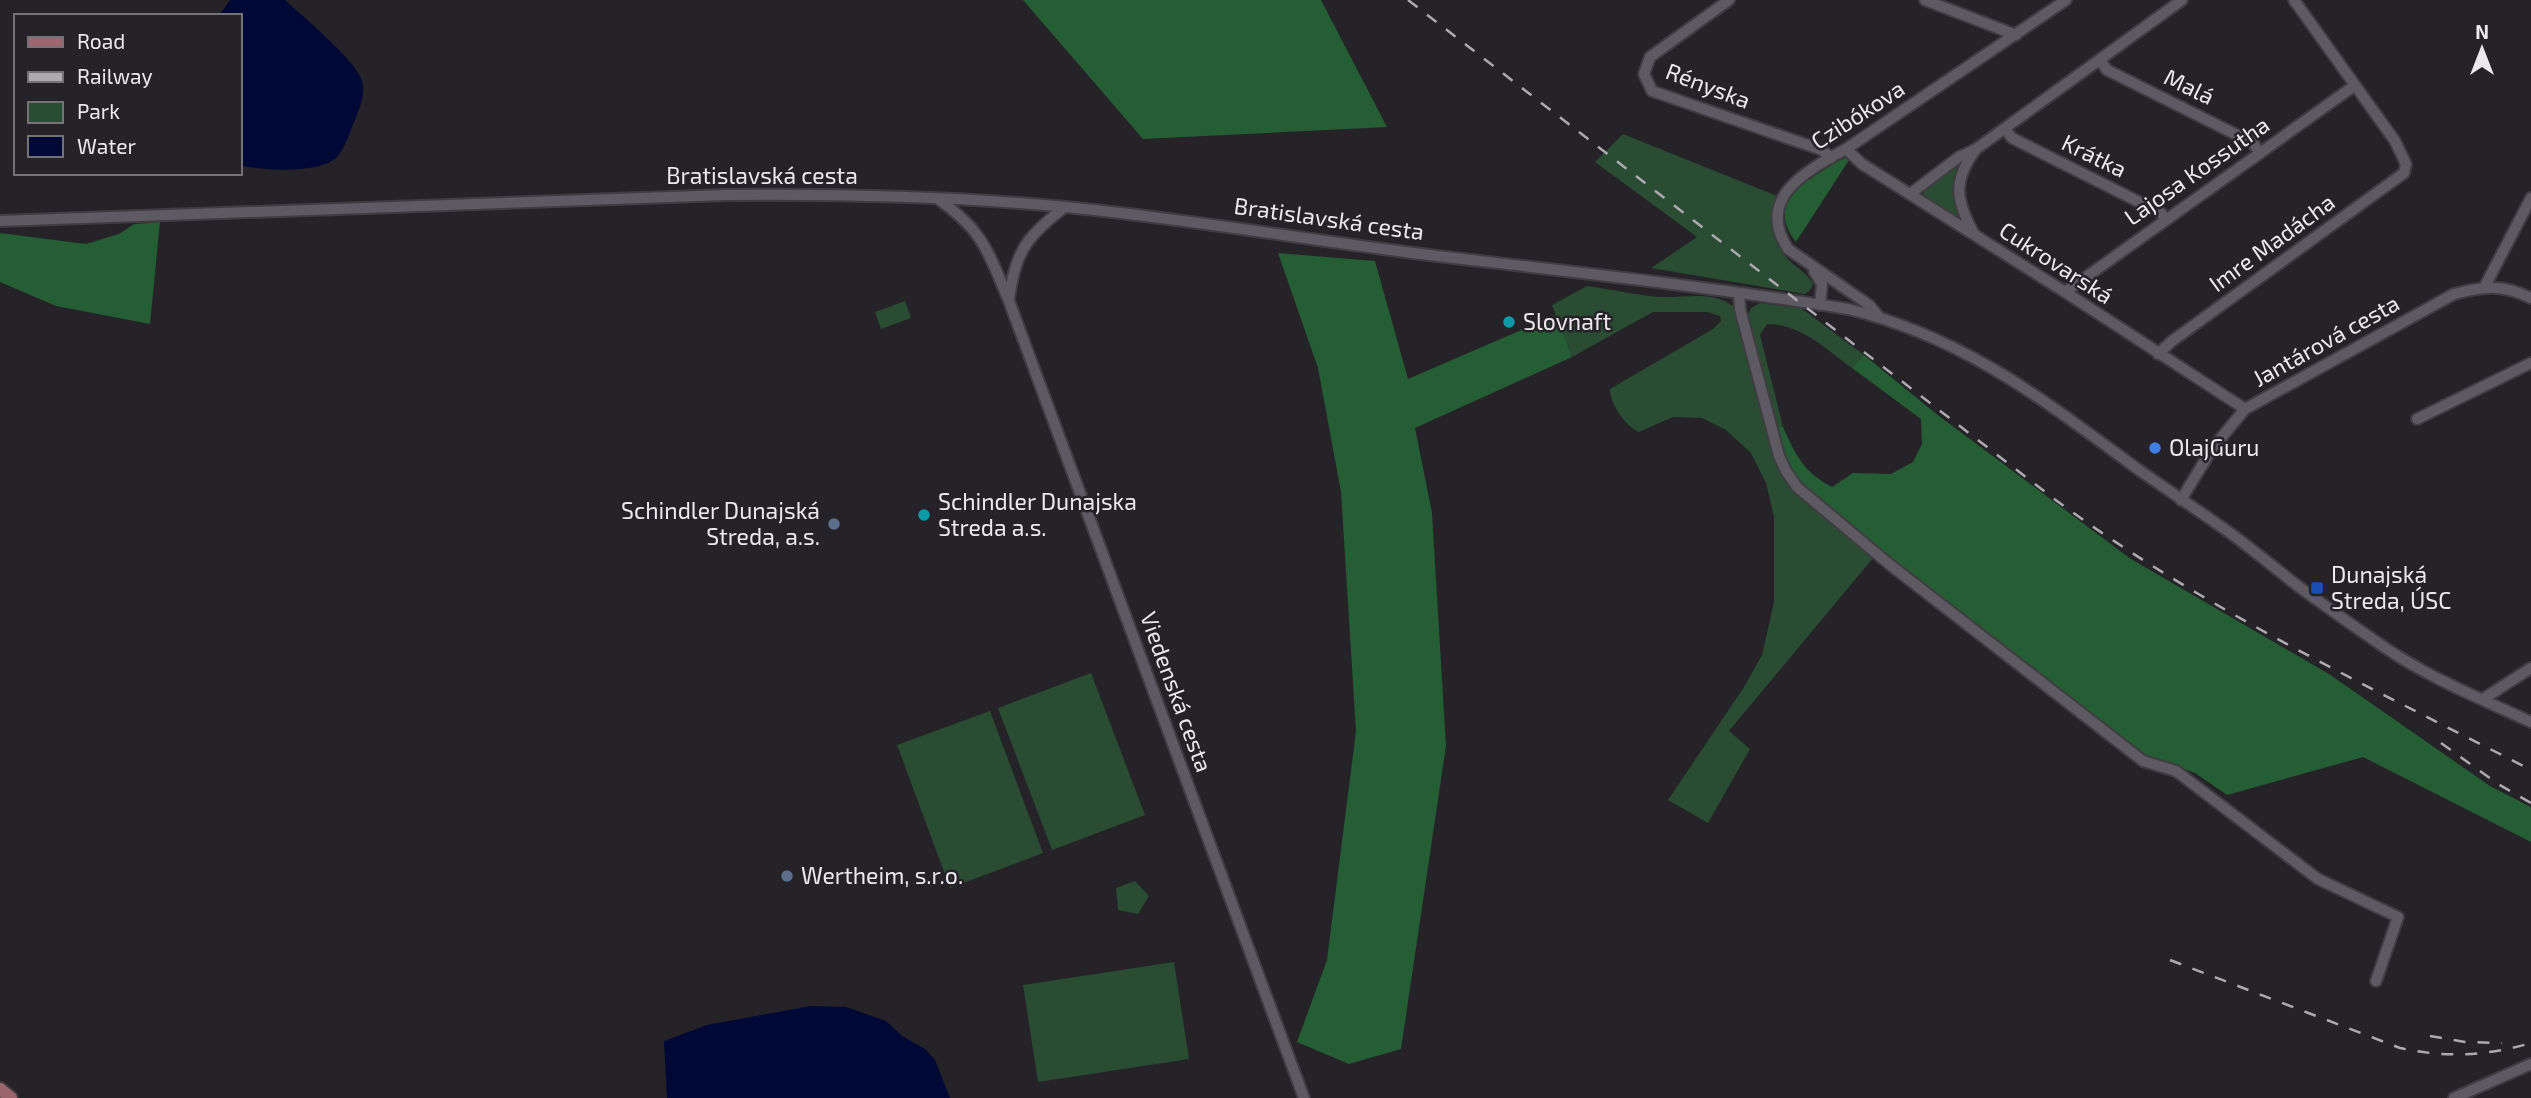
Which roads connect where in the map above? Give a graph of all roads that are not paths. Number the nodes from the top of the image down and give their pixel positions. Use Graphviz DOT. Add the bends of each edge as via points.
graph roads {
  1 [pos="1730,0"];
  2 [pos="1924,0"];
  3 [pos="2066,0"];
  4 [pos="2182,0"];
  5 [pos="2294,0"];
  6 [pos="2015,35"];
  7 [pos="2100,60"];
  8 [pos="2354,86"];
  9 [pos="2005,129"];
  10 [pos="1846,149"];
  11 [pos="1976,149"];
  12 [pos="2259,152"];
  13 [pos="1831,158"];
  14 [pos="1910,194"];
  15 [pos="936,198"];
  16 [pos="2531,198"];
  17 [pos="1065,206"];
  18 [pos="2166,219"];
  19 [pos="0,221"];
  20 [pos="1976,237"];
  21 [pos="1812,268"];
  22 [pos="2485,286"];
  23 [pos="2065,292"];
  24 [pos="1739,293"];
  25 [pos="2531,298"];
  26 [pos="1009,301"];
  27 [pos="1820,304"];
  28 [pos="1879,317"];
  29 [pos="2158,354"];
  30 [pos="2531,363"];
  31 [pos="2245,409"];
  32 [pos="2417,419"];
  33 [pos="2181,500"];
  34 [pos="2531,668"];
  35 [pos="2483,699"];
  36 [pos="2531,722"];
  37 [pos="2376,981"];
  38 [pos="2531,1064"];
  39 [pos="0,1089"];
  40 [pos="11,1098"];
  41 [pos="1304,1098"];
  42 [pos="2454,1098"];
  1 -- 13 [label="street, Rényska" via="1650,57 1644,74 1652,91 1822,150"];
  2 -- 6 [label="street"];
  3 -- 6 [label="street, Czibókova"];
  4 -- 7 [label="street"];
  5 -- 8 [label="street"];
  6 -- 10 [label="street, Czibókova"];
  7 -- 9 [label="street"];
  7 -- 12 [label="street, Malá" via="2107,70 2253,142"];
  8 -- 12 [label="street, Lajosa Kossutha"];
  8 -- 29 [label="street, Imre Madácha" via="2395,141 2406,164 2404,173"];
  9 -- 11 [label="street"];
  9 -- 18 [label="street, Krátka" via="2011,138"];
  10 -- 13 [label="street, Czibókova"];
  10 -- 14 [label="street, Cukrovarská"];
  11 -- 14 [label="street"];
  11 -- 20 [label="street" via="1964,166 1959,192"];
  12 -- 18 [label="street, Lajosa Kossutha"];
  13 -- 21 [label="street, Czibókova" via="1793,184 1777,206 1782,240"];
  14 -- 20 [label="street, Cukrovarská"];
  15 -- 17 [label="street, Bratislavská cesta"];
  15 -- 19 [label="street, Bratislavská cesta" via="726,195"];
  15 -- 26 [label="street, Viedenská cesta" via="978,233"];
  16 -- 22 [label="street"];
  17 -- 24 [label="street, Bratislavská cesta"];
  17 -- 26 [label="street" via="1023,246"];
  18 -- 23 [label="street, Lajosa Kossutha"];
  20 -- 23 [label="street, Cukrovarská"];
  21 -- 27 [label="street" via="1822,284"];
  21 -- 28 [label="street, Czibókova" via="1869,305"];
  22 -- 25 [label="street, Jantárová cesta"];
  22 -- 31 [label="street, Jantárová cesta" via="2454,294"];
  23 -- 29 [label="street, Cukrovarská"];
  24 -- 27 [label="street, Bratislavská cesta"];
  24 -- 37 [label="street" via="1776,447 1797,486 1889,565 2143,761 2176,771 2318,879 2398,916"];
  26 -- 41 [label="street, Viedenská cesta"];
  27 -- 28 [label="street, Bratislavská cesta"];
  28 -- 33 [label="street, Bratislavská cesta" via="1992,366"];
  29 -- 31 [label="street, Cukrovarská"];
  30 -- 32 [label="street"];
  31 -- 33 [label="street, Jantárová cesta" via="2212,449"];
  33 -- 35 [label="street, Bratislavská cesta" via="2386,649"];
  34 -- 35 [label="street"];
  35 -- 36 [label="street, Bratislavská cesta"];
  38 -- 42 [label="street"];
  39 -- 40 [label="main road"];
}
